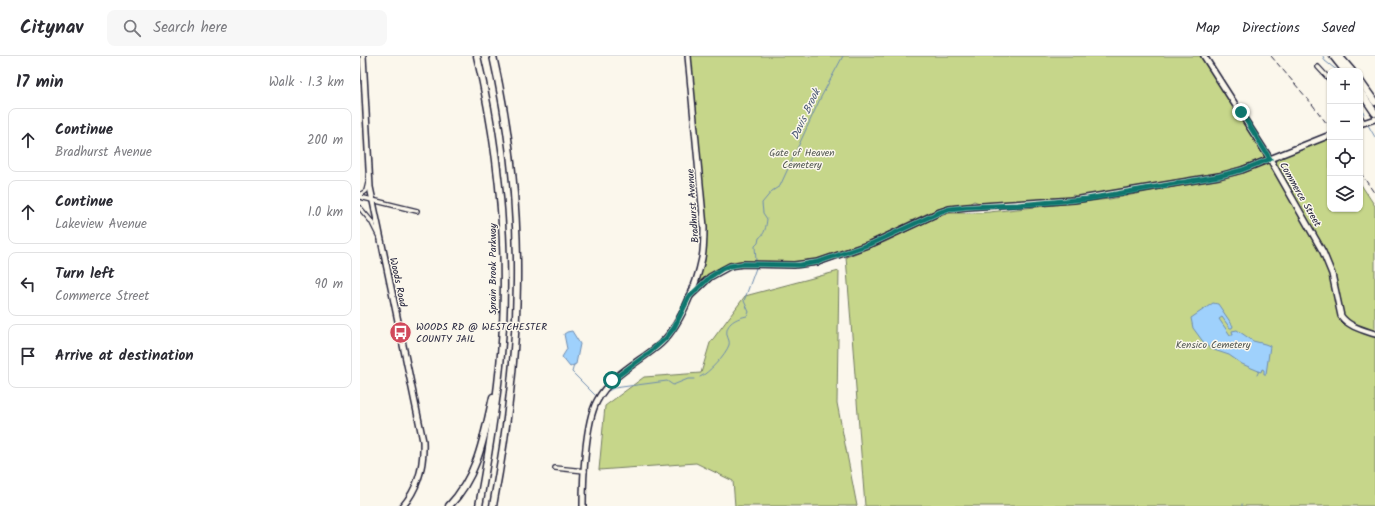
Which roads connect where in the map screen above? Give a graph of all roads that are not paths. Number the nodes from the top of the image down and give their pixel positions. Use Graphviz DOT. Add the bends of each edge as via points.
graph roads {
  1 [pos="363,56"];
  2 [pos="477,56"];
  3 [pos="493,56"];
  4 [pos="688,56"];
  5 [pos="1204,56"];
  6 [pos="1333,56"];
  7 [pos="1340,56"];
  8 [pos="1318,67"];
  9 [pos="1342,68"];
  10 [pos="1350,68"];
  11 [pos="1327,77"];
  12 [pos="1363,85"];
  13 [pos="1363,95"];
  14 [pos="1375,102"];
  15 [pos="1375,113"];
  16 [pos="1375,119"];
  17 [pos="1363,124"];
  18 [pos="1327,136"];
  19 [pos="1270,159"];
  20 [pos="369,176"];
  21 [pos="360,196"];
  22 [pos="373,200"];
  23 [pos="360,208"];
  24 [pos="417,211"];
  25 [pos="382,247"];
  26 [pos="689,297"];
  27 [pos="1375,334"];
  28 [pos="499,370"];
  29 [pos="555,468"];
  30 [pos="585,471"];
  31 [pos="403,506"];
  32 [pos="449,506"];
  33 [pos="479,506"];
  34 [pos="493,506"];
  35 [pos="583,506"];
  1 -- 20 [label="street, Woods Road"];
  2 -- 28 [label="highway, Sprain Brook Parkway" via="493,133 502,209 504,293"];
  3 -- 34 [label="highway" via="512,172 518,268 514,365"];
  4 -- 26 [label="street, Bradhurst Avenue" via="704,239 702,258"];
  5 -- 19 [label="street, Commerce Street"];
  6 -- 9 [label="highway"];
  7 -- 10 [label="highway"];
  8 -- 11 [label="street"];
  12 -- 14 [label="highway"];
  13 -- 15 [label="highway"];
  16 -- 17 [label="street"];
  18 -- 19 [label="street"];
  19 -- 26 [label="street" via="1219,176 1087,199 949,209 873,243 818,262 800,265 730,266 710,277"];
  19 -- 27 [label="street, Commerce Street" via="1330,265 1342,316 1352,325"];
  20 -- 21 [label="street" via="366,191"];
  20 -- 22 [label="street, Woods Road"];
  21 -- 22 [label="street"];
  22 -- 24 [label="street"];
  22 -- 25 [label="street, Woods Road"];
  23 -- 25 [label="street" via="371,221"];
  25 -- 31 [label="street, Woods Road" via="424,459 416,487"];
  26 -- 30 [label="street, Bradhurst Avenue" via="674,328 666,338 612,380 600,396 589,424"];
  28 -- 32 [label="highway" via="477,461 464,487"];
  28 -- 33 [label="highway, Sprain Brook Parkway"];
  29 -- 30 [label="street"];
  30 -- 35 [label="street, Bradhurst Avenue"];
}
